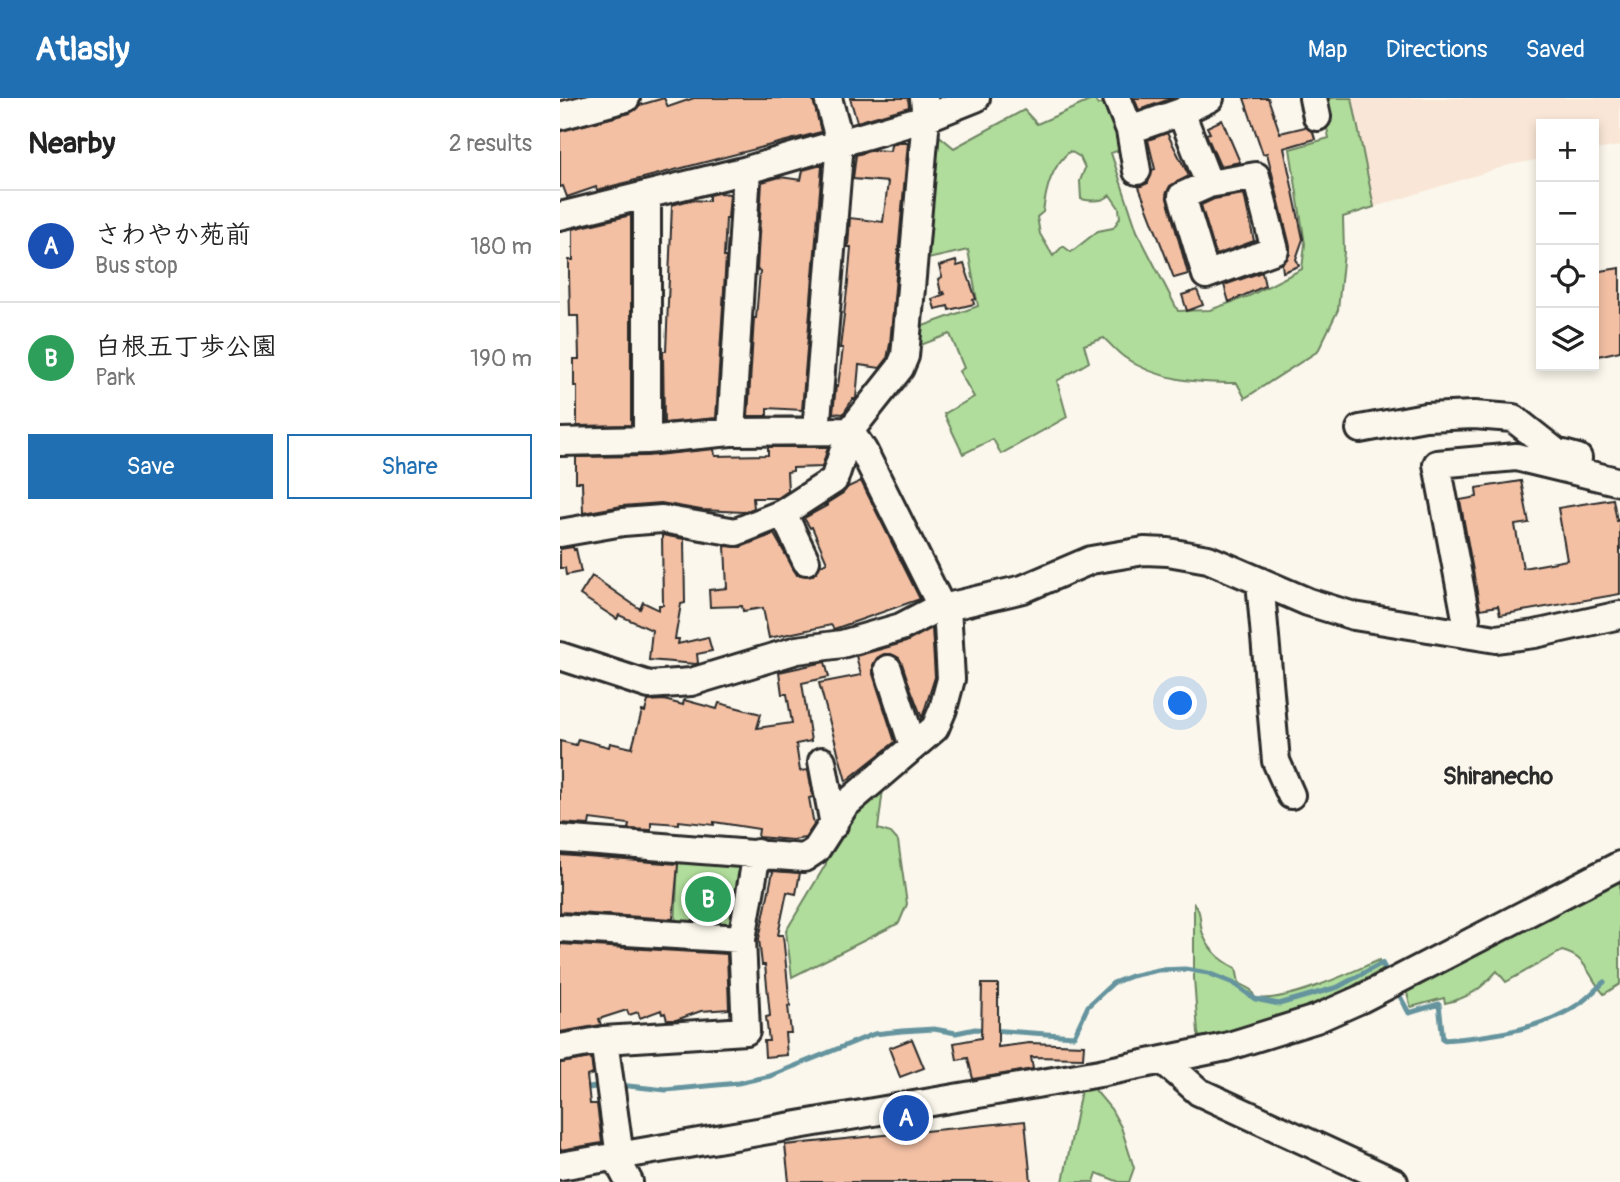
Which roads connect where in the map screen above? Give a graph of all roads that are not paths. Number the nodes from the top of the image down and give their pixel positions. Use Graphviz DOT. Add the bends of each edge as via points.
graph roads {
  1 [pos="626,98"];
  2 [pos="828,98"];
  3 [pos="976,98"];
  4 [pos="1117,98"];
  5 [pos="1210,98"];
  6 [pos="925,108"];
  7 [pos="1181,112"];
  8 [pos="560,116"];
  9 [pos="1130,130"];
  10 [pos="840,142"];
  11 [pos="747,170"];
  12 [pos="1137,171"];
  13 [pos="1209,184"];
  14 [pos="647,195"];
  15 [pos="560,216"];
  16 [pos="1360,429"];
  17 [pos="816,431"];
  18 [pos="850,431"];
  19 [pos="732,432"];
  20 [pos="646,440"];
  21 [pos="560,442"];
  22 [pos="1620,470"];
  23 [pos="1620,482"];
  24 [pos="783,513"];
  25 [pos="560,515"];
  26 [pos="560,533"];
  27 [pos="806,561"];
  28 [pos="1260,582"];
  29 [pos="944,606"];
  30 [pos="1620,615"];
  31 [pos="1466,618"];
  32 [pos="560,656"];
  33 [pos="888,669"];
  34 [pos="913,746"];
  35 [pos="822,761"];
  36 [pos="1291,794"];
  37 [pos="834,825"];
  38 [pos="560,839"];
  39 [pos="757,853"];
  40 [pos="1620,865"];
  41 [pos="560,928"];
  42 [pos="742,939"];
  43 [pos="604,1040"];
  44 [pos="560,1048"];
  45 [pos="1164,1061"];
  46 [pos="618,1157"];
  47 [pos="560,1167"];
  48 [pos="1377,1178"];
  49 [pos="629,1182"];
  1 -- 8 [label="street"];
  2 -- 10 [label="street"];
  3 -- 6 [label="street"];
  4 -- 9 [label="street"];
  5 -- 7 [label="street"];
  6 -- 10 [label="street"];
  6 -- 18 [label="street" via="905,356"];
  7 -- 9 [label="street"];
  7 -- 13 [label="street"];
  9 -- 12 [label="street"];
  10 -- 11 [label="street"];
  10 -- 17 [label="street"];
  11 -- 14 [label="street"];
  11 -- 19 [label="street"];
  14 -- 15 [label="street"];
  14 -- 20 [label="street"];
  16 -- 22 [label="street" via="1425,417 1513,418 1556,452"];
  17 -- 18 [label="street"];
  17 -- 19 [label="street"];
  18 -- 24 [label="street" via="834,480"];
  18 -- 29 [label="street"];
  19 -- 20 [label="street"];
  20 -- 21 [label="street"];
  23 -- 31 [label="street" via="1516,457 1437,464"];
  24 -- 26 [label="street" via="736,532 662,519"];
  24 -- 27 [label="street"];
  25 -- 26 [label="street"];
  28 -- 29 [label="street" via="1209,559 1144,551 1091,560 1023,589"];
  28 -- 30 [label="street" via="1354,616 1496,639"];
  28 -- 36 [label="street" via="1276,761"];
  29 -- 32 [label="street" via="901,627 842,644 797,650 691,682 649,685"];
  29 -- 34 [label="street" via="951,679 948,695 935,728"];
  33 -- 34 [label="street"];
  34 -- 37 [label="street" via="845,805"];
  35 -- 37 [label="street"];
  37 -- 39 [label="street" via="804,858"];
  38 -- 39 [label="street"];
  39 -- 42 [label="street"];
  40 -- 45 [label="street" via="1316,1019"];
  41 -- 42 [label="street"];
  42 -- 43 [label="street" via="746,1031"];
  43 -- 44 [label="street"];
  43 -- 46 [label="street"];
  45 -- 46 [label="street"];
  45 -- 48 [label="street" via="1199,1091"];
  46 -- 47 [label="street"];
  46 -- 49 [label="street"];
}
